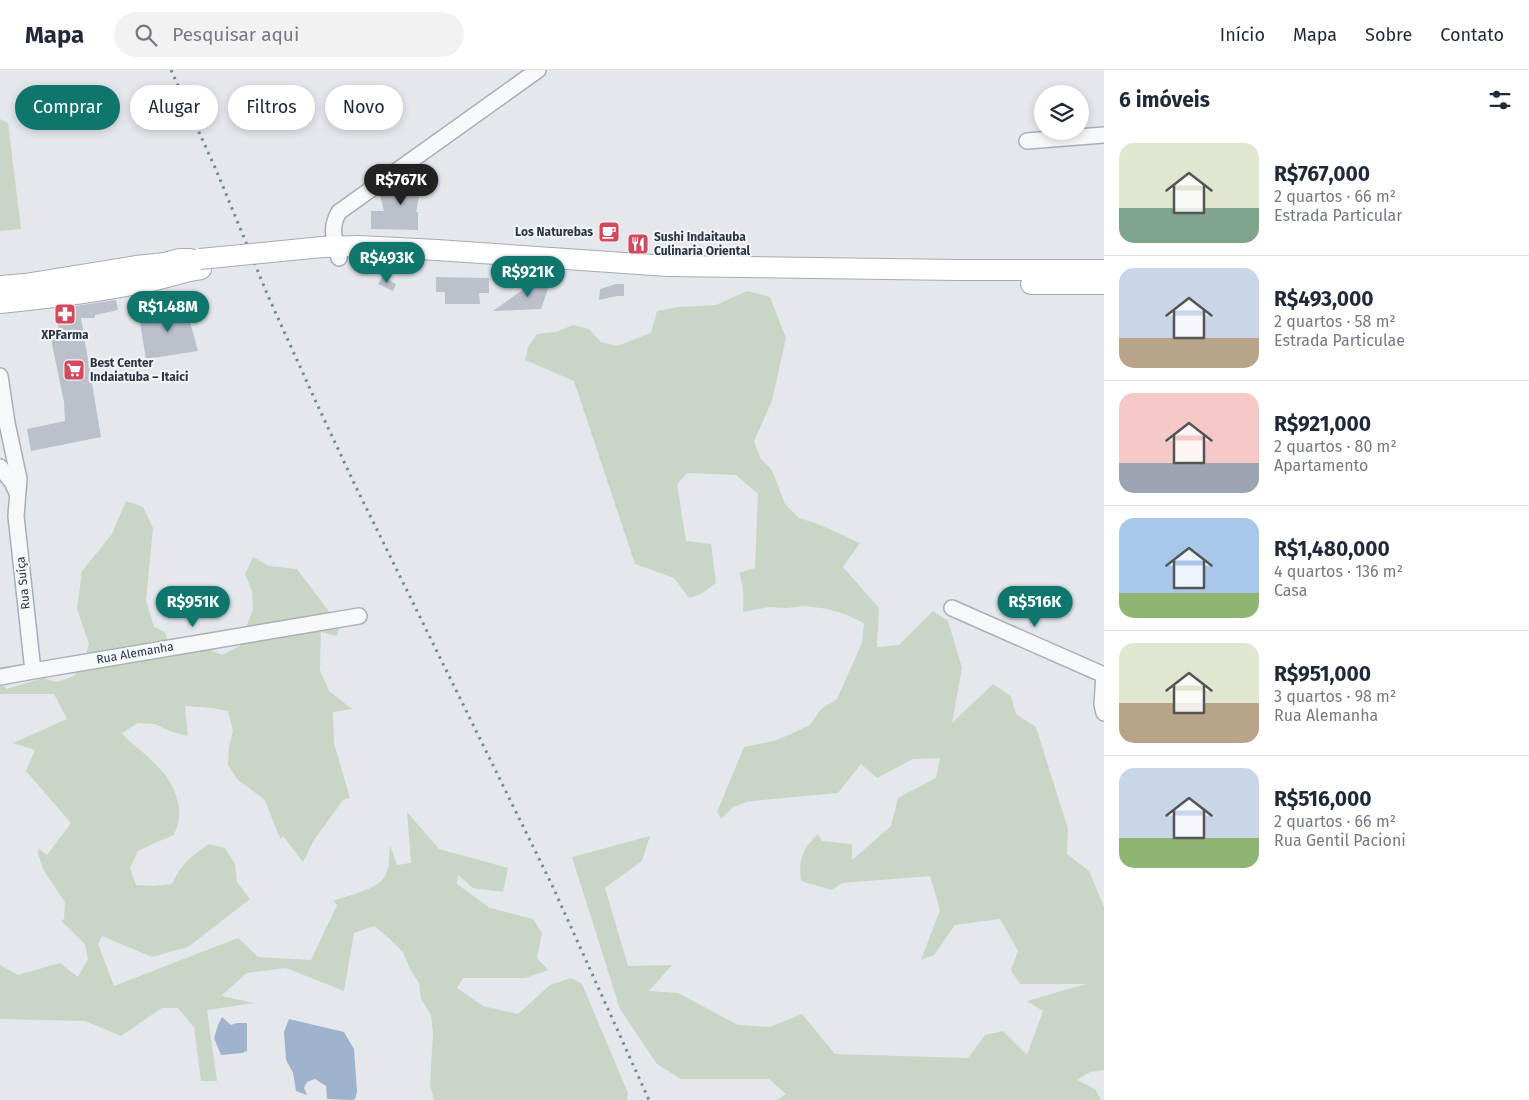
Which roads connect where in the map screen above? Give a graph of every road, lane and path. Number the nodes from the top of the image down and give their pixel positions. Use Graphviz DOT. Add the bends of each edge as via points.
graph roads {
  1 [pos="538,70"];
  2 [pos="1104,135"];
  3 [pos="1027,141"];
  4 [pos="330,252"];
  5 [pos="200,264"];
  6 [pos="1104,270"];
  7 [pos="1104,284"];
  8 [pos="4,286"];
  9 [pos="0,303"];
  10 [pos="0,376"];
  11 [pos="6,448"];
  12 [pos="0,467"];
  13 [pos="18,495"];
  14 [pos="952,608"];
  15 [pos="358,616"];
  16 [pos="33,671"];
  17 [pos="1104,675"];
  18 [pos="0,677"];
  19 [pos="1104,713"];
  1 -- 4 [label="street" via="339,212 333,227"];
  2 -- 3 [label="street"];
  4 -- 5 [label="main road"];
  4 -- 6 [label="main road" via="427,250 668,266"];
  4 -- 7 [label="main road" via="670,277"];
  5 -- 8 [label="main road" via="180,259"];
  5 -- 9 [label="main road" via="157,280"];
  10 -- 11 [label="street, Rua Suíça"];
  11 -- 13 [label="street, Rua Suíça" via="19,479"];
  12 -- 13 [label="street"];
  13 -- 16 [label="street, Rua Suíça" via="16,516"];
  14 -- 17 [label="street"];
  15 -- 16 [label="street, Rua Alemanha"];
  16 -- 18 [label="street, Rua Alemanha"];
  17 -- 19 [label="street"];
}
